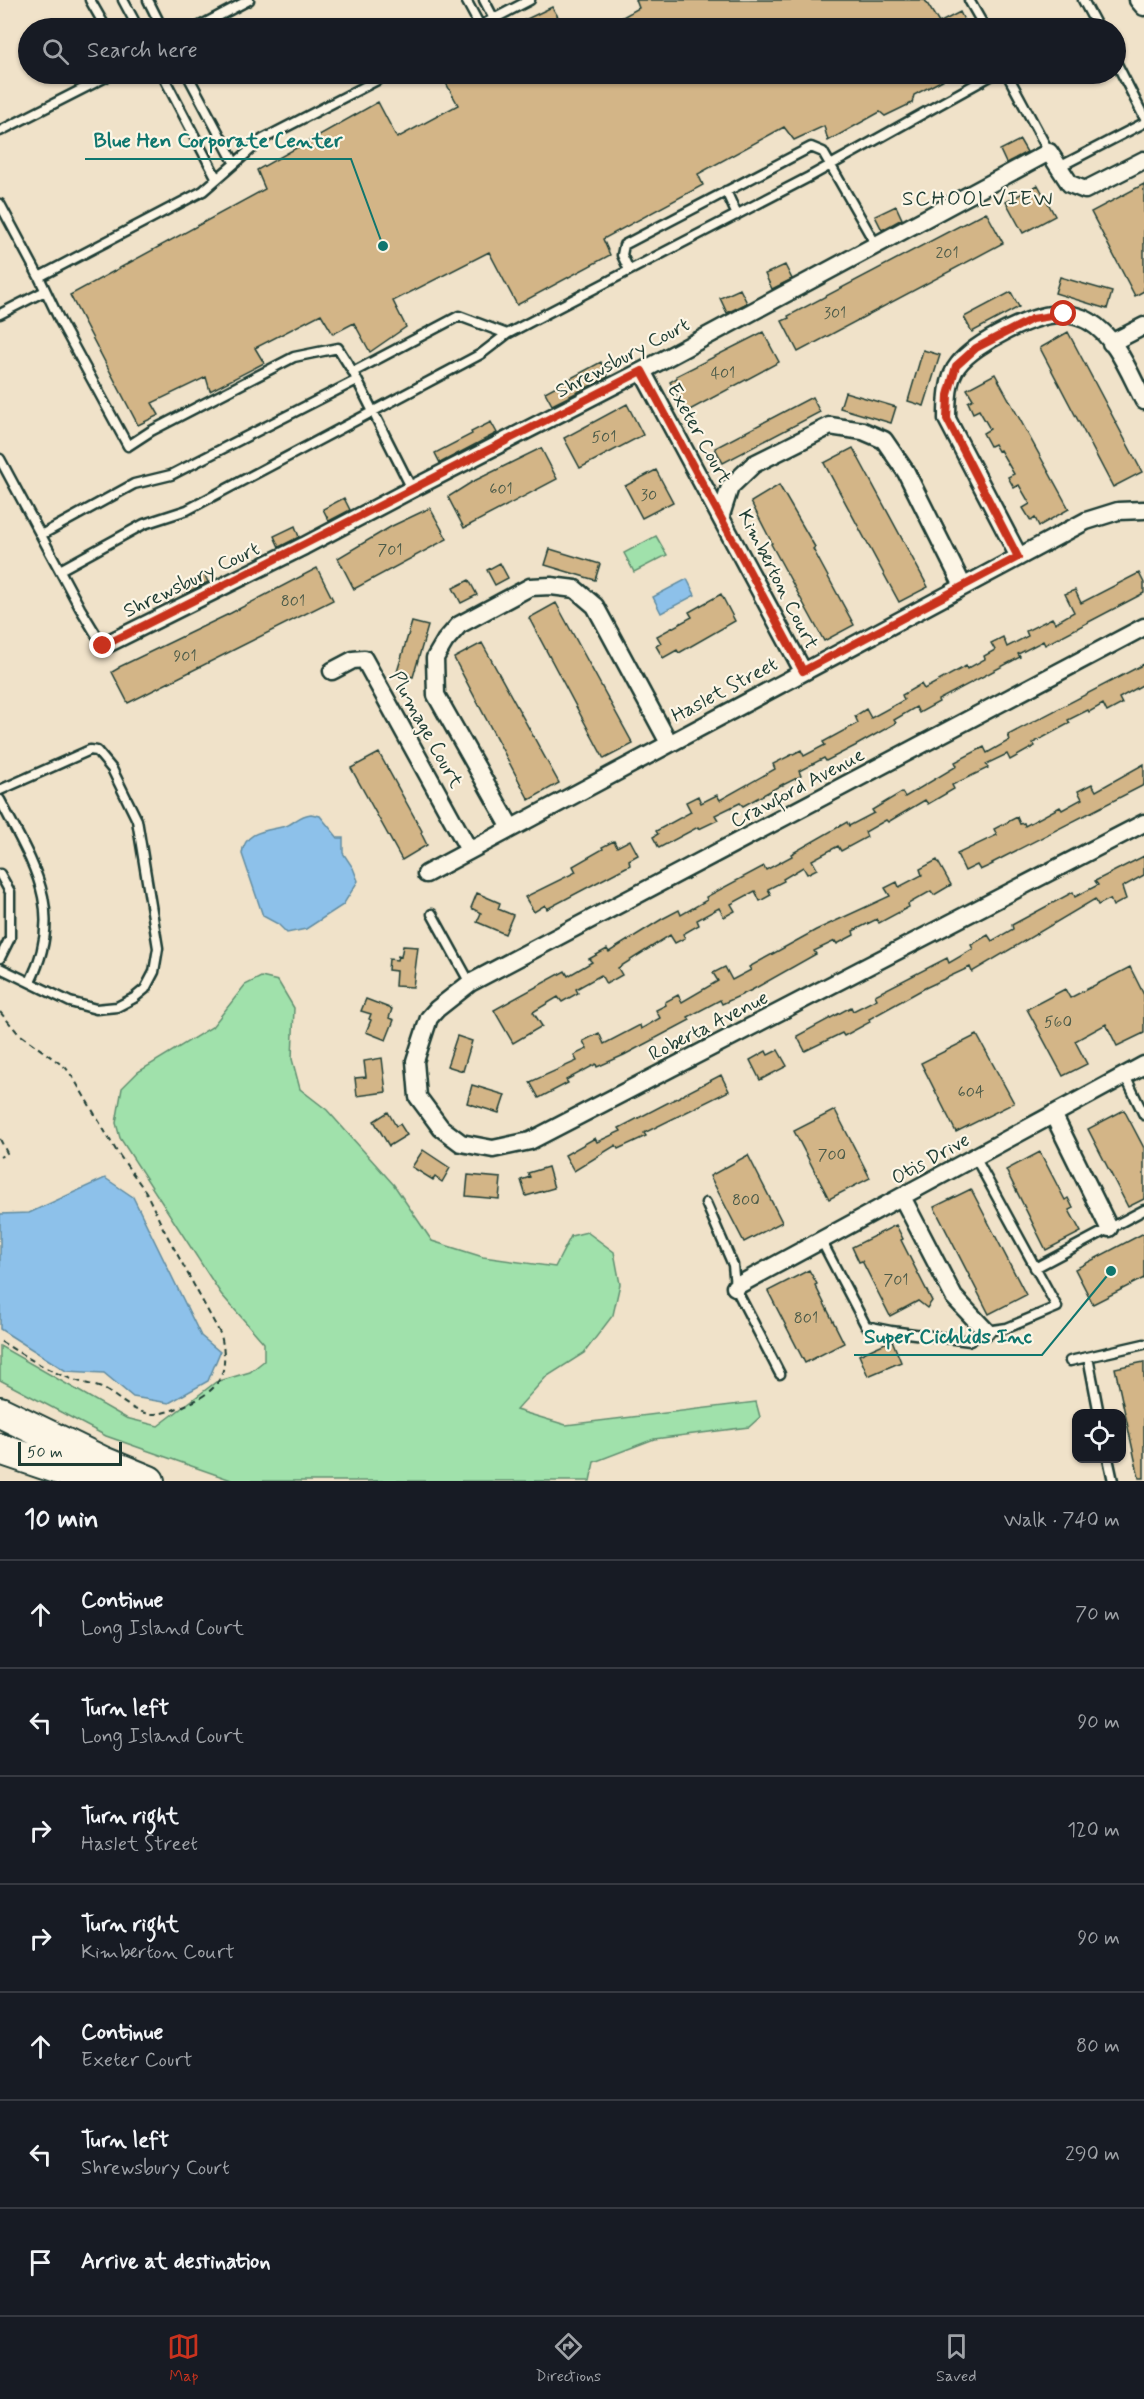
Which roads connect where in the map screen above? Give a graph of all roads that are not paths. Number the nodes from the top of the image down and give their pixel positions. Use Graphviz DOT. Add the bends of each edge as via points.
graph roads {
  1 [pos="90,0"];
  2 [pos="123,0"];
  3 [pos="148,0"];
  4 [pos="249,0"];
  5 [pos="466,0"];
  6 [pos="484,0"];
  7 [pos="530,0"];
  8 [pos="969,0"];
  9 [pos="1083,0"];
  10 [pos="1138,0"];
  11 [pos="1144,7"];
  12 [pos="100,18"];
  13 [pos="133,18"];
  14 [pos="157,18"];
  15 [pos="215,18"];
  16 [pos="474,18"];
  17 [pos="493,18"];
  18 [pos="496,18"];
  19 [pos="979,18"];
  20 [pos="1093,18"];
  21 [pos="1126,82"];
  22 [pos="92,84"];
  23 [pos="167,84"];
  24 [pos="191,84"];
  25 [pos="370,84"];
  26 [pos="976,84"];
  27 [pos="1012,84"];
  28 [pos="1144,117"];
  29 [pos="1144,123"];
  30 [pos="0,131"];
  31 [pos="1049,152"];
  32 [pos="1144,160"];
  33 [pos="234,162"];
  34 [pos="831,165"];
  35 [pos="1059,167"];
  36 [pos="216,177"];
  37 [pos="726,192"];
  38 [pos="0,204"];
  39 [pos="737,215"];
  40 [pos="876,245"];
  41 [pos="629,270"];
  42 [pos="39,277"];
  43 [pos="45,291"];
  44 [pos="0,314"];
  45 [pos="1144,326"];
  46 [pos="507,334"];
  47 [pos="1111,343"];
  48 [pos="642,371"];
  49 [pos="355,376"];
  50 [pos="1144,401"];
  51 [pos="373,411"];
  52 [pos="0,459"];
  53 [pos="412,489"];
  54 [pos="1144,510"];
  55 [pos="721,515"];
  56 [pos="41,535"];
  57 [pos="1018,557"];
  58 [pos="60,570"];
  59 [pos="963,586"];
  60 [pos="1144,627"];
  61 [pos="103,646"];
  62 [pos="332,671"];
  63 [pos="803,671"];
  64 [pos="669,743"];
  65 [pos="0,790"];
  66 [pos="0,800"];
  67 [pos="1144,823"];
  68 [pos="511,828"];
  69 [pos="470,850"];
  70 [pos="0,874"];
  71 [pos="426,874"];
  72 [pos="432,914"];
  73 [pos="0,958"];
  74 [pos="0,968"];
  75 [pos="30,982"];
  76 [pos="470,983"];
  77 [pos="1144,1065"];
  78 [pos="1125,1076"];
  79 [pos="1053,1114"];
  80 [pos="1144,1115"];
  81 [pos="975,1156"];
  82 [pos="902,1197"];
  83 [pos="706,1203"];
  84 [pos="1144,1210"];
  85 [pos="1109,1228"];
  86 [pos="821,1240"];
  87 [pos="1035,1268"];
  88 [pos="735,1287"];
  89 [pos="986,1331"];
  90 [pos="1144,1344"];
  91 [pos="1088,1357"];
  92 [pos="1070,1361"];
  93 [pos="780,1374"];
  94 [pos="1098,1409"];
  95 [pos="0,1412"];
  96 [pos="0,1449"];
  97 [pos="1109,1463"];
  98 [pos="95,1481"];
  99 [pos="149,1481"];
  100 [pos="1113,1481"];
  1 -- 12 [label="lane"];
  2 -- 13 [label="lane"];
  3 -- 14 [label="lane"];
  4 -- 15 [label="lane"];
  5 -- 16 [label="lane"];
  6 -- 17 [label="lane"];
  7 -- 18 [label="lane"];
  8 -- 19 [label="lane"];
  9 -- 20 [label="lane"];
  10 -- 11 [label="street"];
  21 -- 28 [label="lane"];
  22 -- 30 [label="lane"];
  23 -- 36 [label="lane"];
  24 -- 33 [label="lane"];
  25 -- 33 [label="lane" via="263,139"];
  26 -- 34 [label="lane"];
  27 -- 31 [label="lane"];
  29 -- 35 [label="lane"];
  31 -- 35 [label="street"];
  31 -- 40 [label="street, Shrewsbury Court"];
  32 -- 35 [label="street" via="1085,190 1070,184"];
  33 -- 36 [label="lane"];
  34 -- 37 [label="lane" via="823,152 811,147"];
  34 -- 39 [label="lane"];
  34 -- 40 [label="lane"];
  36 -- 42 [label="lane" via="203,191"];
  37 -- 39 [label="lane"];
  37 -- 41 [label="lane" via="624,245 622,255"];
  38 -- 42 [label="lane"];
  39 -- 41 [label="lane"];
  40 -- 48 [label="street, Shrewsbury Court"];
  41 -- 46 [label="lane"];
  42 -- 43 [label="lane"];
  43 -- 44 [label="lane"];
  43 -- 49 [label="lane" via="128,446 294,357 338,348"];
  45 -- 47 [label="street"];
  46 -- 49 [label="lane" via="459,316"];
  46 -- 51 [label="lane" via="481,354"];
  47 -- 50 [label="street"];
  47 -- 57 [label="street" via="1103,331 1088,321 1064,314 1032,319 976,348 956,366 948,395 947,419"];
  48 -- 53 [label="street, Shrewsbury Court"];
  48 -- 55 [label="street, Exeter Court"];
  49 -- 51 [label="lane"];
  49 -- 56 [label="lane" via="171,475 134,484"];
  51 -- 53 [label="lane"];
  51 -- 58 [label="lane" via="187,510 144,524"];
  52 -- 56 [label="lane"];
  53 -- 61 [label="street, Shrewsbury Court"];
  54 -- 57 [label="street, Haslet Street" via="1086,521"];
  55 -- 59 [label="street, Kimberton Court" via="730,487 754,464 830,426 863,431 884,440 906,472"];
  55 -- 63 [label="street, Kimberton Court"];
  56 -- 58 [label="lane"];
  57 -- 59 [label="street, Haslet Street"];
  58 -- 61 [label="lane"];
  59 -- 63 [label="street, Haslet Street"];
  60 -- 76 [label="street, Crawford Avenue"];
  62 -- 69 [label="street, Plumage Court" via="364,659"];
  63 -- 64 [label="street, Haslet Street"];
  64 -- 68 [label="street, Haslet Street"];
  64 -- 68 [label="street" via="595,606 574,590 530,587 459,625 435,658 436,695"];
  65 -- 75 [label="lane" via="90,750 98,751 112,769 137,820 158,948 154,972 145,989 117,1007 96,1010"];
  66 -- 75 [label="lane" via="40,880 45,905 45,936"];
  67 -- 76 [label="street, Roberta Avenue" via="530,1141 493,1149 461,1143 441,1128 418,1097 415,1061 429,1018"];
  68 -- 69 [label="street, Haslet Street"];
  69 -- 71 [label="street, Haslet Street"];
  70 -- 73 [label="lane" via="10,892 10,938"];
  72 -- 76 [label="lane"];
  74 -- 75 [label="lane"];
  77 -- 78 [label="street, Otis Drive"];
  78 -- 79 [label="street, Otis Drive"];
  78 -- 80 [label="lane"];
  79 -- 81 [label="street, Otis Drive"];
  79 -- 85 [label="street"];
  81 -- 82 [label="street, Otis Drive"];
  81 -- 87 [label="lane"];
  82 -- 86 [label="street, Otis Drive"];
  82 -- 89 [label="street" via="954,1297"];
  83 -- 88 [label="lane" via="733,1265"];
  84 -- 85 [label="lane"];
  85 -- 87 [label="lane"];
  86 -- 88 [label="street, Otis Drive"];
  86 -- 89 [label="lane" via="866,1326 970,1341"];
  87 -- 89 [label="lane" via="1057,1307 1007,1329"];
  88 -- 93 [label="lane"];
  90 -- 91 [label="lane"];
  91 -- 92 [label="lane"];
  91 -- 94 [label="lane"];
  95 -- 99 [label="highway"];
  96 -- 98 [label="highway"];
  97 -- 100 [label="lane"];
}
